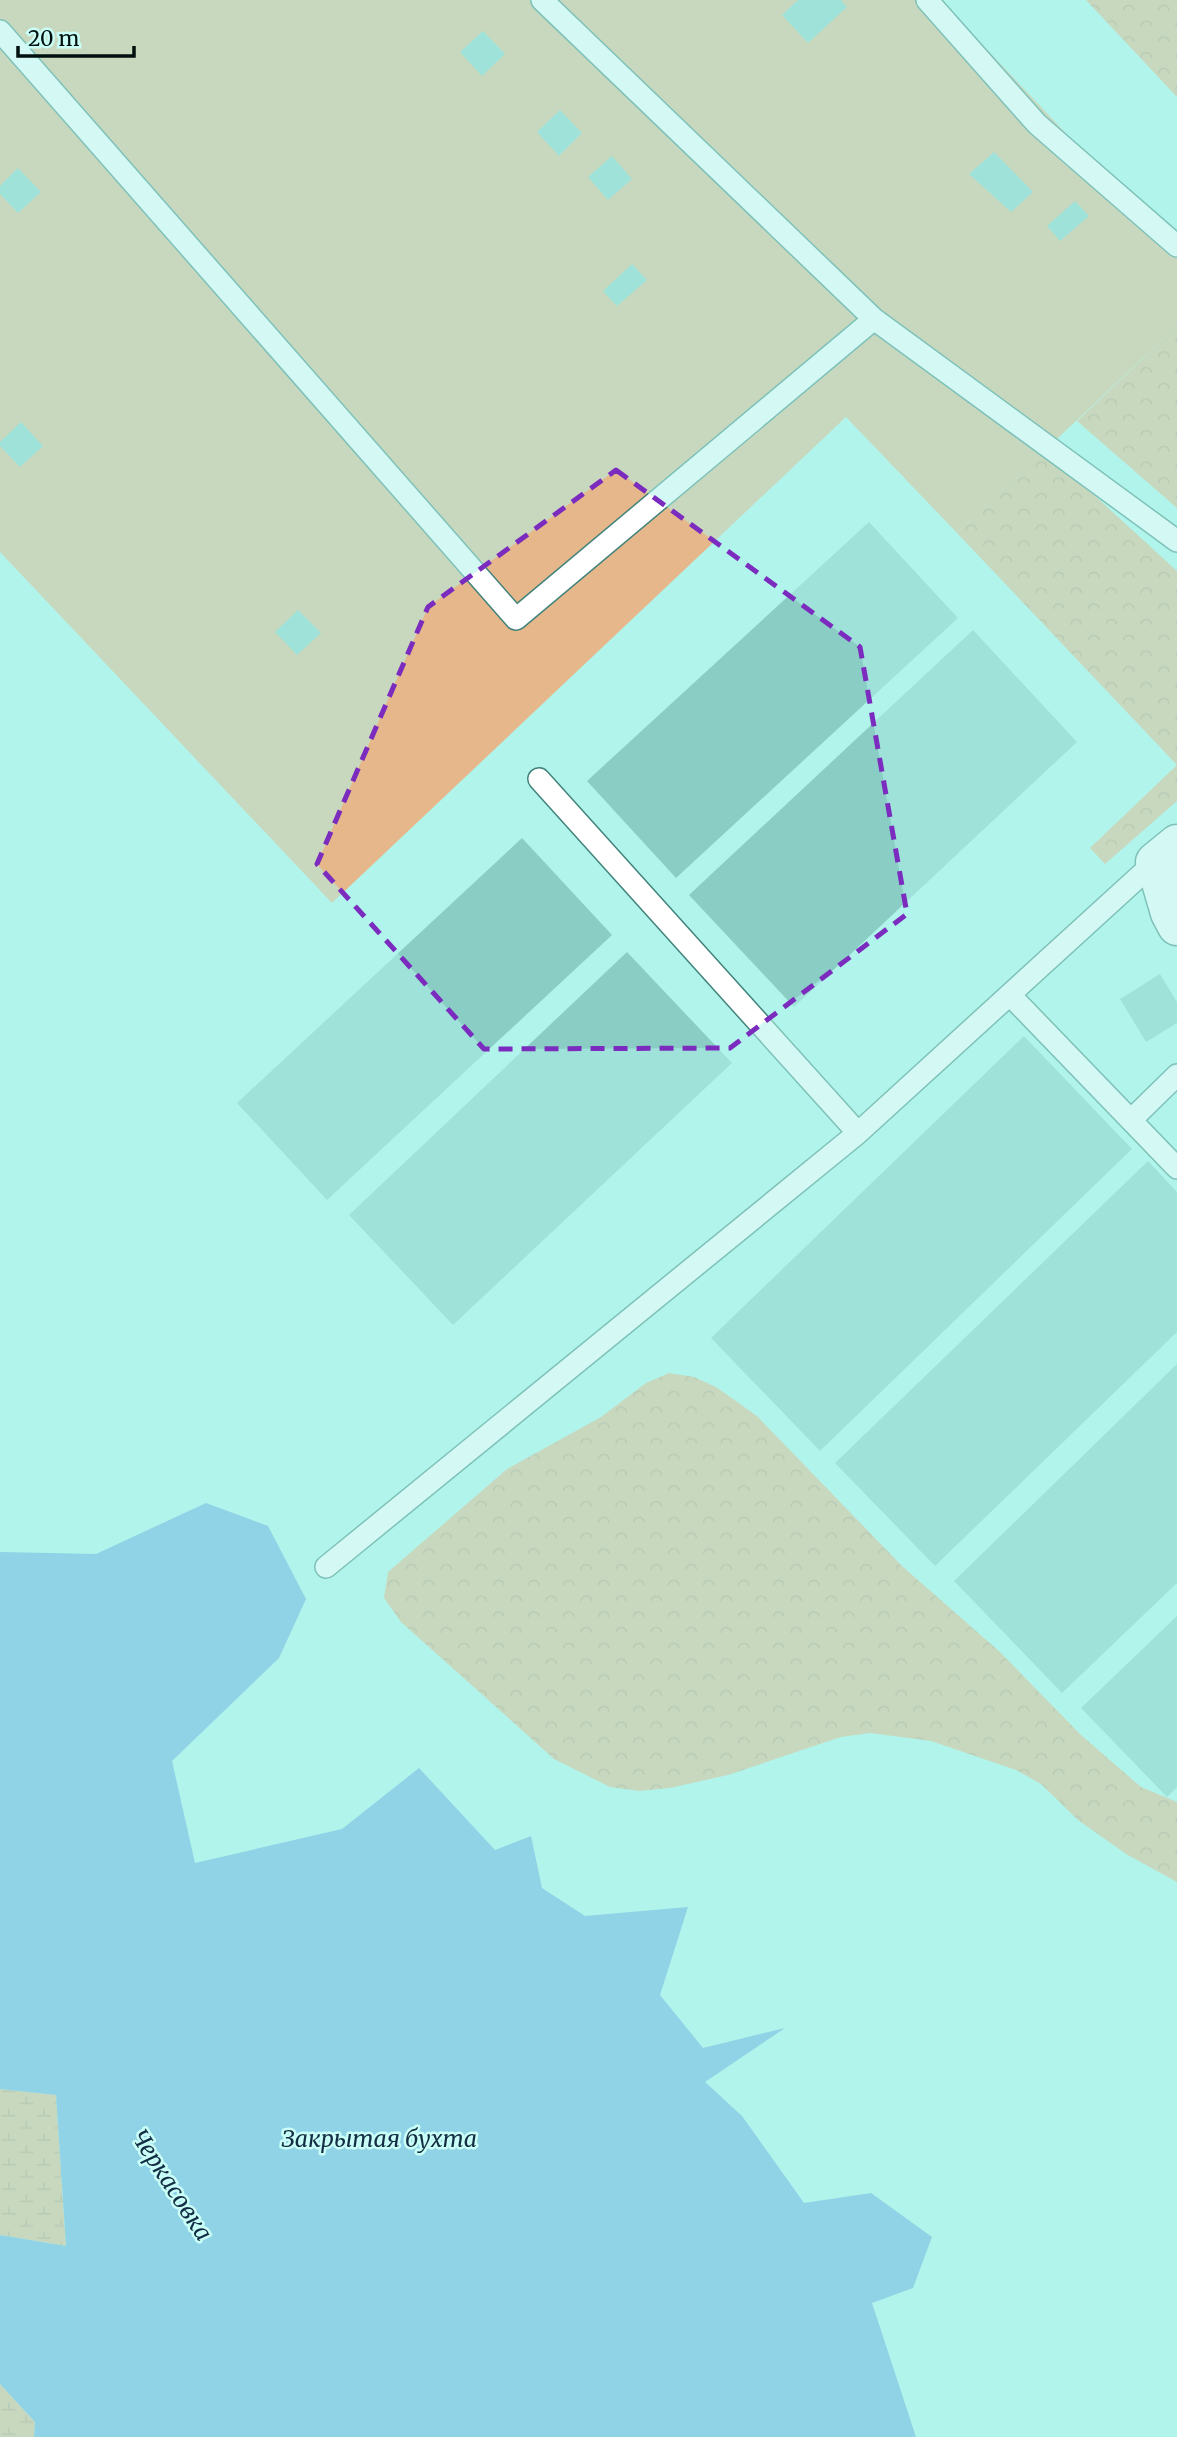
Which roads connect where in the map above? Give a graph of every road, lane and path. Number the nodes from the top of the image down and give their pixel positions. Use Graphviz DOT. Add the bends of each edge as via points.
graph roads {
  1 [pos="542,0"];
  2 [pos="927,0"];
  3 [pos="0,31"];
  4 [pos="1177,246"];
  5 [pos="874,319"];
  6 [pos="1177,541"];
  7 [pos="539,779"];
  8 [pos="1166,853"];
  9 [pos="1177,926"];
  10 [pos="1010,995"];
  11 [pos="1177,1075"];
  12 [pos="1131,1120"];
  13 [pos="858,1133"];
  14 [pos="1177,1168"];
  15 [pos="326,1567"];
  1 -- 5 [label="lane"];
  2 -- 4 [label="lane" via="1037,124"];
  3 -- 5 [label="lane" via="516,619"];
  5 -- 6 [label="lane"];
  7 -- 13 [label="lane"];
  8 -- 9 [label="street" via="1170,913"];
  8 -- 10 [label="lane"];
  10 -- 12 [label="lane"];
  10 -- 13 [label="lane"];
  11 -- 12 [label="lane"];
  12 -- 14 [label="lane"];
  13 -- 15 [label="lane"];
}
